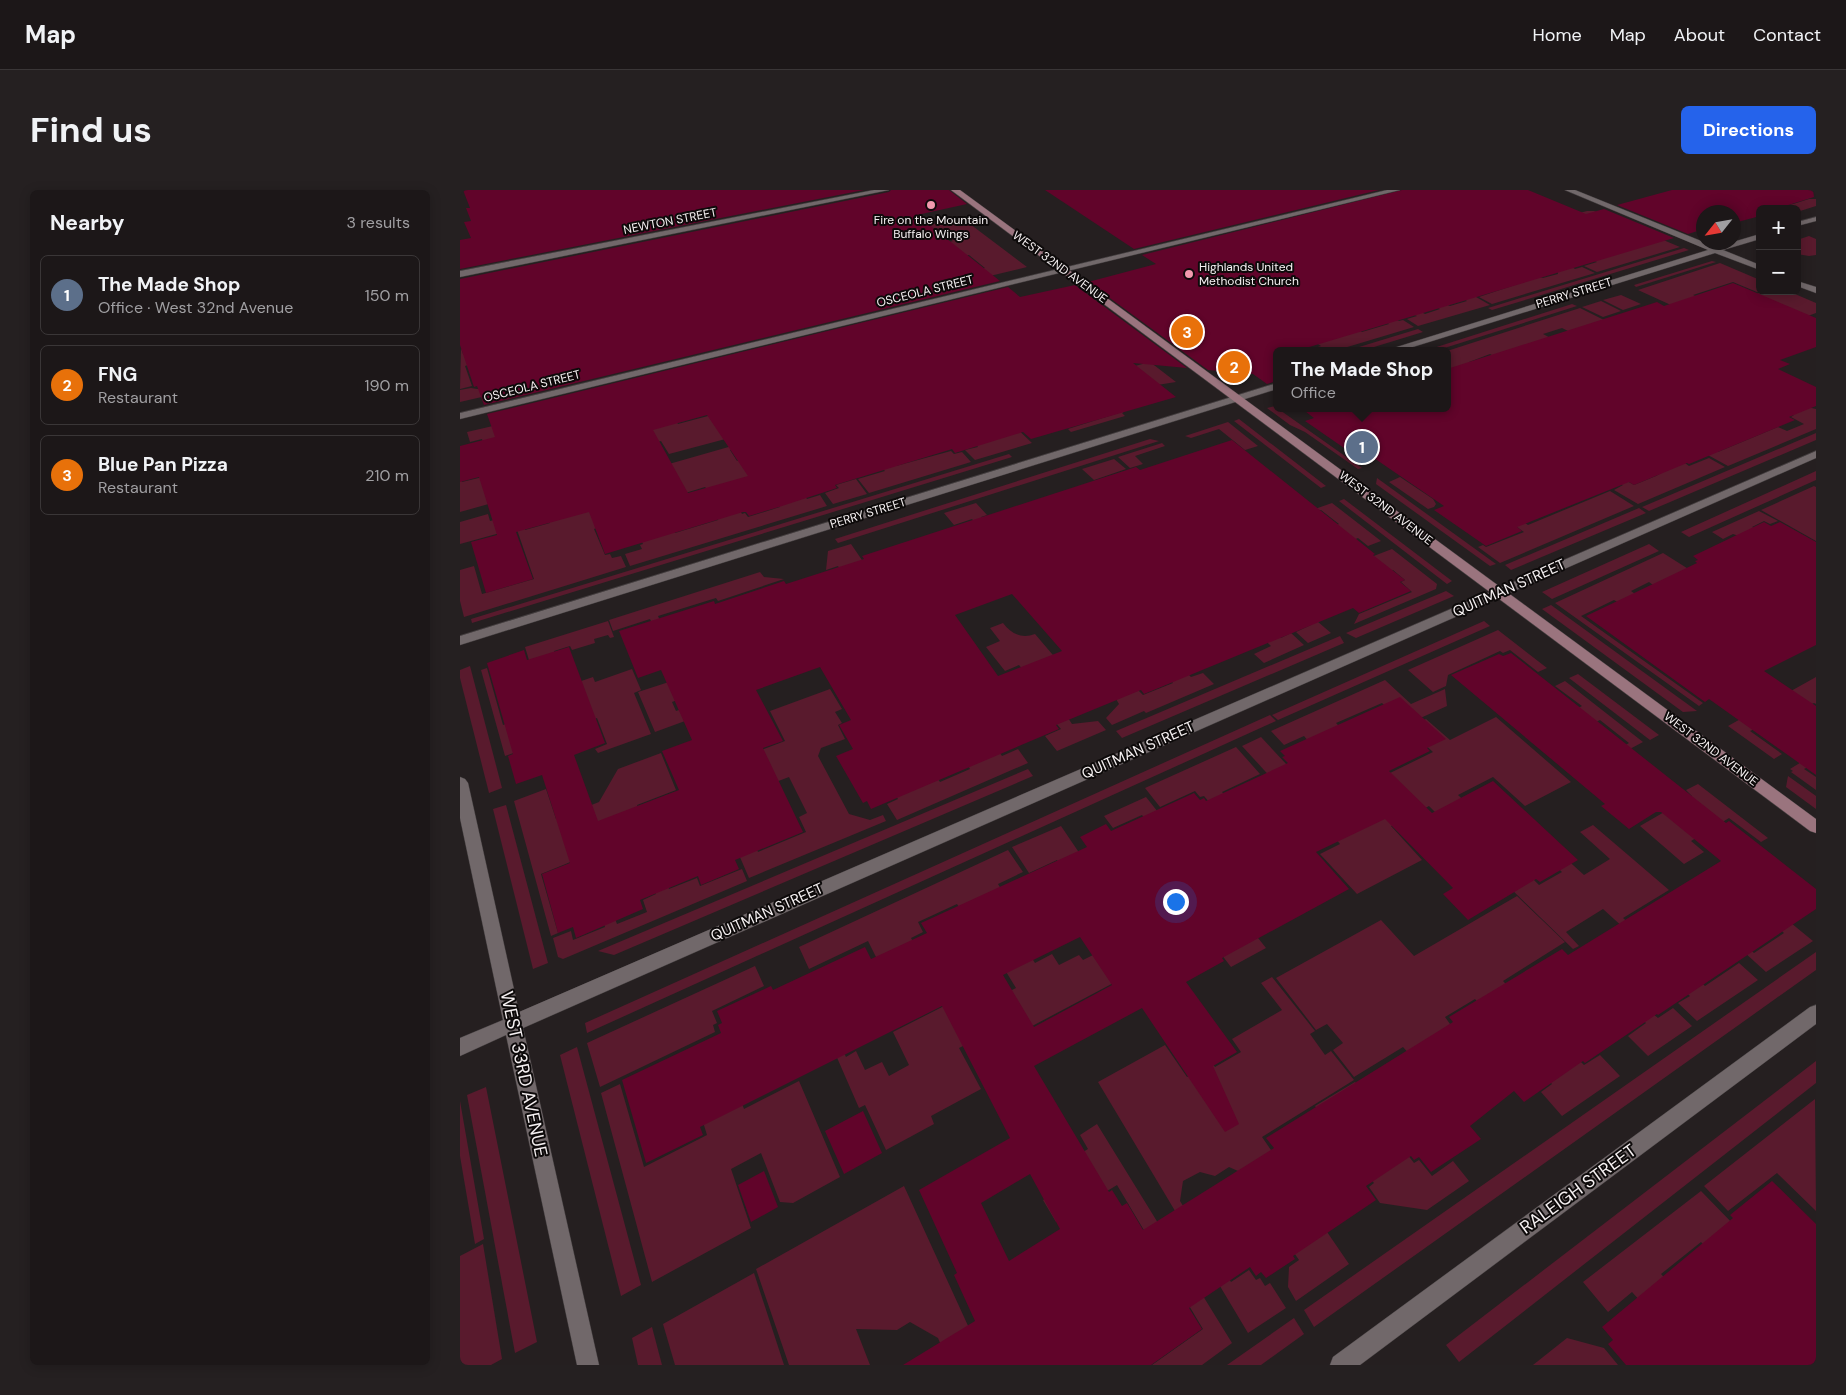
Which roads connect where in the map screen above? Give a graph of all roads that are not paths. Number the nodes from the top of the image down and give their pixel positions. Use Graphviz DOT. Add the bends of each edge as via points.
graph roads {
  1 [pos="885,190"];
  2 [pos="955,190"];
  3 [pos="1396,190"];
  4 [pos="1568,190"];
  5 [pos="1816,219"];
  6 [pos="1801,223"];
  7 [pos="1756,237"];
  8 [pos="1696,242"];
  9 [pos="1741,242"];
  10 [pos="1715,250"];
  11 [pos="1756,266"];
  12 [pos="1064,270"];
  13 [pos="460,274"];
  14 [pos="1801,284"];
  15 [pos="1816,290"];
  16 [pos="1402,347"];
  17 [pos="1273,387"];
  18 [pos="1237,398"];
  19 [pos="460,416"];
  20 [pos="1816,454"];
  21 [pos="1499,592"];
  22 [pos="460,641"];
  23 [pos="460,783"];
  24 [pos="1816,827"];
  25 [pos="1816,1013"];
  26 [pos="513,1024"];
  27 [pos="460,1046"];
  28 [pos="588,1365"];
  29 [pos="1340,1365"];
  1 -- 13 [label="street, NEWTON STREET"];
  2 -- 12 [label="street, WEST 32ND AVENUE"];
  3 -- 12 [label="street, OSCEOLA STREET"];
  4 -- 8 [label="street"];
  5 -- 6 [label="street"];
  7 -- 9 [label="street, PERRY STREET"];
  10 -- 11 [label="street"];
  10 -- 16 [label="street, PERRY STREET"];
  12 -- 18 [label="street, WEST 32ND AVENUE"];
  12 -- 19 [label="street, OSCEOLA STREET"];
  14 -- 15 [label="street"];
  17 -- 18 [label="street, PERRY STREET"];
  18 -- 21 [label="street, WEST 32ND AVENUE"];
  18 -- 22 [label="street, PERRY STREET"];
  20 -- 21 [label="street, QUITMAN STREET"];
  21 -- 24 [label="street, WEST 32ND AVENUE"];
  21 -- 26 [label="street, QUITMAN STREET"];
  23 -- 26 [label="street, WEST 33RD AVENUE"];
  25 -- 29 [label="street, RALEIGH STREET"];
  26 -- 27 [label="street, QUITMAN STREET"];
  26 -- 28 [label="street, WEST 33RD AVENUE"];
}
